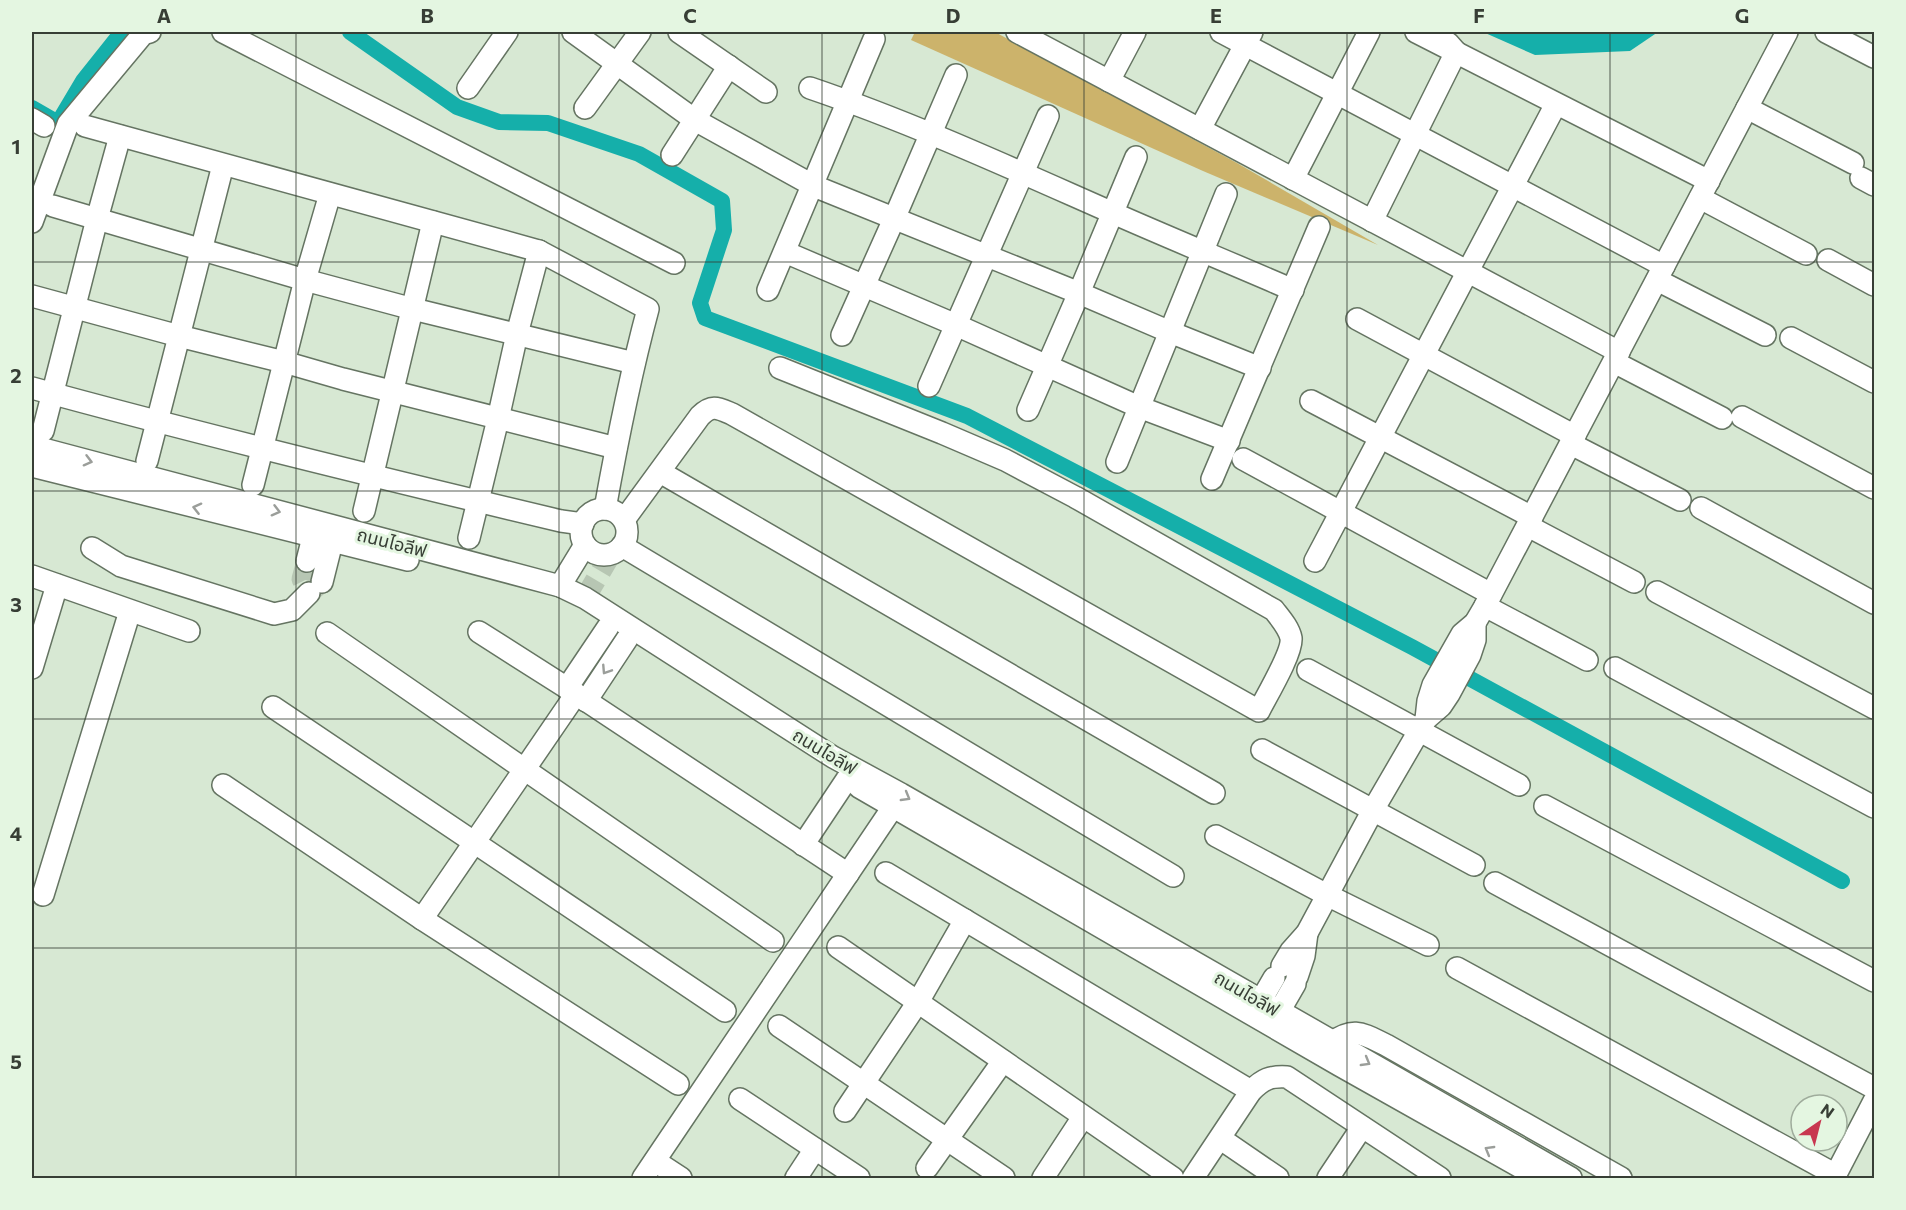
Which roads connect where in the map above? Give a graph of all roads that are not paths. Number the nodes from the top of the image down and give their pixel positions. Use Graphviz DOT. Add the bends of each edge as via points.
graph roads {
  1 [pos="150,32"];
  2 [pos="223,32"];
  3 [pos="507,32"];
  4 [pos="573,32"];
  5 [pos="640,32"];
  6 [pos="679,32"];
  7 [pos="1017,32"];
  8 [pos="1134,32"];
  9 [pos="1221,32"];
  10 [pos="1369,32"];
  11 [pos="1416,32"];
  12 [pos="1439,32"];
  13 [pos="1787,32"];
  14 [pos="1827,32"];
  15 [pos="1249,38"];
  16 [pos="874,39"];
  17 [pos="1456,52"];
  18 [pos="1875,57"];
  19 [pos="617,64"];
  20 [pos="729,66"];
  21 [pos="956,75"];
  22 [pos="1109,81"];
  23 [pos="468,88"];
  24 [pos="810,88"];
  25 [pos="766,92"];
  26 [pos="1337,93"];
  27 [pos="849,101"];
  28 [pos="1557,104"];
  29 [pos="585,108"];
  30 [pos="1747,108"];
  31 [pos="1048,116"];
  32 [pos="695,120"];
  33 [pos="85,126"];
  34 [pos="1200,129"];
  35 [pos="1415,134"];
  36 [pos="930,135"];
  37 [pos="120,136"];
  38 [pos="672,155"];
  39 [pos="1136,157"];
  40 [pos="224,165"];
  41 [pos="1023,172"];
  42 [pos="1863,175"];
  43 [pos="1293,179"];
  44 [pos="814,186"];
  45 [pos="1513,186"];
  46 [pos="1704,190"];
  47 [pos="330,194"];
  48 [pos="1226,194"];
  49 [pos="53,206"];
  50 [pos="1112,213"];
  51 [pos="97,219"];
  52 [pos="894,219"];
  53 [pos="1372,221"];
  54 [pos="32,222"];
  55 [pos="433,222"];
  56 [pos="1319,227"];
  57 [pos="201,250"];
  58 [pos="539,251"];
  59 [pos="785,252"];
  60 [pos="1203,252"];
  61 [pos="1806,254"];
  62 [pos="987,256"];
  63 [pos="1828,260"];
  64 [pos="674,263"];
  65 [pos="1468,272"];
  66 [pos="1660,273"];
  67 [pos="305,280"];
  68 [pos="865,285"];
  69 [pos="1875,285"];
  70 [pos="768,290"];
  71 [pos="1293,290"];
  72 [pos="1079,293"];
  73 [pos="32,296"];
  74 [pos="74,307"];
  75 [pos="413,309"];
  76 [pos="1357,319"];
  77 [pos="956,325"];
  78 [pos="1170,332"];
  79 [pos="517,334"];
  80 [pos="842,335"];
  81 [pos="1765,335"];
  82 [pos="179,336"];
  83 [pos="1791,338"];
  84 [pos="1424,355"];
  85 [pos="1617,357"];
  86 [pos="284,362"];
  87 [pos="634,363"];
  88 [pos="1048,366"];
  89 [pos="780,368"];
  90 [pos="1260,368"];
  91 [pos="1875,382"];
  92 [pos="929,386"];
  93 [pos="32,388"];
  94 [pos="393,392"];
  95 [pos="54,394"];
  96 [pos="1311,401"];
  97 [pos="1139,407"];
  98 [pos="1028,410"];
  99 [pos="498,419"];
  100 [pos="157,423"];
  101 [pos="1381,438"];
  102 [pos="37,439"];
  103 [pos="1573,440"];
  104 [pos="1229,441"];
  105 [pos="262,448"];
  106 [pos="616,448"];
  107 [pos="1243,459"];
  108 [pos="147,461"];
  109 [pos="1117,462"];
  110 [pos="32,466"];
  111 [pos="660,472"];
  112 [pos="372,476"];
  113 [pos="1212,479"];
  114 [pos="253,485"];
  115 [pos="1875,488"];
  116 [pos="1680,500"];
  117 [pos="477,501"];
  118 [pos="1701,508"];
  119 [pos="364,510"];
  120 [pos="1341,512"];
  121 [pos="614,515"];
  122 [pos="1530,522"];
  123 [pos="584,535"];
  124 [pos="469,538"];
  125 [pos="322,540"];
  126 [pos="622,546"];
  127 [pos="92,548"];
  128 [pos="307,561"];
  129 [pos="1315,561"];
  130 [pos="32,576"];
  131 [pos="1634,582"];
  132 [pos="57,585"];
  133 [pos="560,586"];
  134 [pos="1657,592"];
  135 [pos="1875,603"];
  136 [pos="1484,608"];
  137 [pos="130,611"];
  138 [pos="608,627"];
  139 [pos="189,631"];
  140 [pos="479,632"];
  141 [pos="327,633"];
  142 [pos="627,639"];
  143 [pos="1587,660"];
  144 [pos="32,668"];
  145 [pos="1615,668"];
  146 [pos="1308,670"];
  147 [pos="576,695"];
  148 [pos="273,707"];
  149 [pos="1875,708"];
  150 [pos="1422,725"];
  151 [pos="1262,750"];
  152 [pos="525,768"];
  153 [pos="847,779"];
  154 [pos="223,785"];
  155 [pos="1519,785"];
  156 [pos="1214,793"];
  157 [pos="1545,806"];
  158 [pos="893,807"];
  159 [pos="1875,807"];
  160 [pos="1373,810"];
  161 [pos="1216,836"];
  162 [pos="474,843"];
  163 [pos="803,845"];
  164 [pos="1474,865"];
  165 [pos="886,873"];
  166 [pos="848,874"];
  167 [pos="1173,876"];
  168 [pos="1495,884"];
  169 [pos="43,895"];
  170 [pos="1327,895"];
  171 [pos="422,919"];
  172 [pos="965,920"];
  173 [pos="773,941"];
  174 [pos="1428,945"];
  175 [pos="838,947"];
  176 [pos="1457,968"];
  177 [pos="1287,976"];
  178 [pos="1875,981"];
  179 [pos="918,1002"];
  180 [pos="1256,1008"];
  181 [pos="725,1011"];
  182 [pos="1275,1018"];
  183 [pos="779,1026"];
  184 [pos="1331,1043"];
  185 [pos="1003,1061"];
  186 [pos="863,1083"];
  187 [pos="678,1084"];
  188 [pos="1875,1088"];
  189 [pos="1251,1091"];
  190 [pos="740,1099"];
  191 [pos="1875,1101"];
  192 [pos="845,1111"];
  193 [pos="1083,1116"];
  194 [pos="1362,1127"];
  195 [pos="1221,1139"];
  196 [pos="947,1140"];
  197 [pos="816,1149"];
  198 [pos="655,1161"];
  199 [pos="927,1168"];
  200 [pos="1835,1177"];
  201 [pos="643,1179"];
  202 [pos="681,1179"];
  203 [pos="796,1179"];
  204 [pos="859,1179"];
  205 [pos="1004,1179"];
  206 [pos="1043,1179"];
  207 [pos="1173,1179"];
  208 [pos="1193,1179"];
  209 [pos="1278,1179"];
  210 [pos="1328,1179"];
  211 [pos="1440,1179"];
  212 [pos="1540,1179"];
  213 [pos="1571,1179"];
  214 [pos="1621,1179"];
  1 -- 54 [label="street" via="143,34 68,124"];
  2 -- 64 [label="street"];
  3 -- 23 [label="street"];
  4 -- 19 [label="street"];
  5 -- 19 [label="street"];
  6 -- 20 [label="street"];
  7 -- 22 [label="street"];
  8 -- 22 [label="street"];
  9 -- 15 [label="street"];
  10 -- 26 [label="street"];
  11 -- 17 [label="street"];
  12 -- 17 [label="street"];
  13 -- 30 [label="street"];
  14 -- 18 [label="street"];
  15 -- 26 [label="street"];
  15 -- 34 [label="street"];
  16 -- 27 [label="street"];
  17 -- 28 [label="street"];
  17 -- 35 [label="street"];
  19 -- 29 [label="street"];
  19 -- 32 [label="street"];
  20 -- 25 [label="street"];
  20 -- 32 [label="street"];
  21 -- 36 [label="street"];
  22 -- 34 [label="street"];
  24 -- 27 [label="street"];
  26 -- 35 [label="street"];
  26 -- 43 [label="street"];
  27 -- 36 [label="street"];
  27 -- 44 [label="street"];
  28 -- 45 [label="street"];
  28 -- 46 [label="street"];
  30 -- 42 [label="street"];
  30 -- 46 [label="street"];
  31 -- 41 [label="street"];
  32 -- 38 [label="street"];
  32 -- 44 [label="street"];
  33 -- 37 [label="street"];
  34 -- 43 [label="street"];
  35 -- 45 [label="street"];
  35 -- 53 [label="street"];
  36 -- 41 [label="street"];
  36 -- 52 [label="street"];
  37 -- 40 [label="street"];
  37 -- 51 [label="street"];
  39 -- 50 [label="street"];
  40 -- 47 [label="street"];
  40 -- 57 [label="street"];
  41 -- 50 [label="street"];
  41 -- 62 [label="street"];
  43 -- 53 [label="street"];
  44 -- 52 [label="street"];
  44 -- 59 [label="street"];
  45 -- 65 [label="street"];
  45 -- 66 [label="street"];
  46 -- 61 [label="street"];
  46 -- 66 [label="street"];
  47 -- 55 [label="street"];
  47 -- 67 [label="street"];
  48 -- 60 [label="street"];
  49 -- 51 [label="street"];
  50 -- 60 [label="street"];
  50 -- 72 [label="street"];
  51 -- 57 [label="street"];
  51 -- 74 [label="street"];
  52 -- 62 [label="street"];
  52 -- 68 [label="street"];
  53 -- 65 [label="street"];
  55 -- 58 [label="street"];
  55 -- 75 [label="street"];
  56 -- 71 [label="street"];
  57 -- 67 [label="street"];
  57 -- 82 [label="street"];
  58 -- 79 [label="street"];
  58 -- 87 [label="street" via="648,309"];
  59 -- 68 [label="street"];
  59 -- 70 [label="street"];
  60 -- 71 [label="street"];
  60 -- 78 [label="street"];
  62 -- 72 [label="street"];
  62 -- 77 [label="street"];
  63 -- 69 [label="street"];
  65 -- 84 [label="street"];
  65 -- 85 [label="street"];
  66 -- 81 [label="street"];
  66 -- 85 [label="street"];
  67 -- 75 [label="street"];
  67 -- 86 [label="street"];
  68 -- 77 [label="street"];
  68 -- 80 [label="street"];
  71 -- 90 [label="street"];
  72 -- 78 [label="street"];
  72 -- 88 [label="street"];
  73 -- 74 [label="street"];
  74 -- 82 [label="street"];
  74 -- 95 [label="street"];
  75 -- 79 [label="street"];
  75 -- 94 [label="street"];
  76 -- 84 [label="street"];
  77 -- 88 [label="street"];
  77 -- 92 [label="street"];
  78 -- 90 [label="street"];
  78 -- 97 [label="street"];
  79 -- 87 [label="street"];
  79 -- 99 [label="street"];
  82 -- 86 [label="street"];
  82 -- 100 [label="street"];
  83 -- 91 [label="street"];
  84 -- 101 [label="street"];
  84 -- 103 [label="street"];
  85 -- 103 [label="street"];
  85 -- 115 [label="street"];
  86 -- 94 [label="street"];
  86 -- 105 [label="street"];
  87 -- 106 [label="street"];
  88 -- 97 [label="street"];
  88 -- 98 [label="street"];
  89 -- 111 [label="street" via="1005,460 1274,610 1292,640 1258,711 717,408 707,409 700,416"];
  90 -- 104 [label="street"];
  93 -- 95 [label="street"];
  94 -- 99 [label="street"];
  94 -- 112 [label="street"];
  95 -- 100 [label="street"];
  95 -- 102 [label="street"];
  96 -- 101 [label="street"];
  97 -- 104 [label="street"];
  97 -- 109 [label="street"];
  99 -- 106 [label="street"];
  99 -- 117 [label="street"];
  100 -- 105 [label="street"];
  100 -- 108 [label="street"];
  101 -- 120 [label="street"];
  101 -- 122 [label="street"];
  102 -- 133 [label="street, ถนนไอลีฟ, one-way"];
  103 -- 116 [label="street"];
  103 -- 122 [label="street"];
  104 -- 113 [label="street"];
  105 -- 112 [label="street"];
  105 -- 114 [label="street"];
  106 -- 121 [label="street"];
  107 -- 120 [label="street"];
  125 -- 110 [label="street, ถนนไอลีฟ, one-way"];
  111 -- 121 [label="street"];
  111 -- 156 [label="street"];
  112 -- 117 [label="street"];
  112 -- 119 [label="street"];
  117 -- 123 [label="street"];
  117 -- 124 [label="street"];
  118 -- 135 [label="street"];
  120 -- 129 [label="street"];
  120 -- 136 [label="street"];
  121 -- 123 [label="street" via="592,513"];
  121 -- 126 [label="street" via="627,533"];
  122 -- 131 [label="street"];
  122 -- 136 [label="street"];
  123 -- 126 [label="street" via="590,550 603,555"];
  123 -- 133 [label="street"];
  125 -- 127 [label="street" via="315,587 292,610 274,614 121,566"];
  125 -- 128 [label="street"];
  125 -- 138 [label="street, ถนนไอลีฟ" via="553,595"];
  126 -- 167 [label="street"];
  130 -- 132 [label="street"];
  132 -- 137 [label="street"];
  132 -- 144 [label="street"];
  133 -- 180 [label="street, ถนนไอลีฟ, one-way" via="585,598 833,757"];
  134 -- 149 [label="street"];
  136 -- 143 [label="street"];
  136 -- 150 [label="street" via="1462,634 1462,651 1441,689 1428,701"];
  137 -- 139 [label="street"];
  137 -- 169 [label="street"];
  138 -- 142 [label="street, ถนนไอลีฟ"];
  138 -- 147 [label="street"];
  140 -- 147 [label="street"];
  141 -- 152 [label="street"];
  142 -- 147 [label="street, one-way"];
  142 -- 153 [label="street, ถนนไอลีฟ"];
  145 -- 159 [label="street"];
  146 -- 150 [label="street"];
  147 -- 152 [label="street"];
  147 -- 163 [label="street"];
  148 -- 162 [label="street"];
  150 -- 155 [label="street"];
  150 -- 160 [label="street"];
  151 -- 160 [label="street"];
  152 -- 162 [label="street"];
  152 -- 173 [label="street"];
  153 -- 158 [label="street, ถนนไอลีฟ"];
  153 -- 163 [label="street"];
  154 -- 171 [label="street"];
  157 -- 178 [label="street"];
  158 -- 166 [label="street"];
  158 -- 180 [label="street, ถนนไอลีฟ"];
  160 -- 164 [label="street"];
  160 -- 170 [label="street"];
  161 -- 170 [label="street"];
  162 -- 171 [label="street"];
  162 -- 181 [label="street"];
  163 -- 166 [label="street"];
  165 -- 172 [label="street"];
  166 -- 198 [label="street"];
  168 -- 188 [label="street"];
  170 -- 174 [label="street"];
  170 -- 177 [label="street" via="1307,933 1291,951"];
  171 -- 187 [label="street"];
  172 -- 179 [label="street"];
  172 -- 189 [label="street"];
  175 -- 179 [label="street"];
  176 -- 200 [label="street"];
  177 -- 180 [label="street"];
  177 -- 182 [label="street"];
  179 -- 185 [label="street"];
  179 -- 186 [label="street"];
  180 -- 182 [label="street, ถนนไอลีฟ"];
  182 -- 184 [label="street, ถนนไอลีฟ"];
  212 -- 182 [label="street, ถนนไอลีฟ, one-way"];
  183 -- 186 [label="street"];
  184 -- 213 [label="street, ถนนไอลีฟ, one-way"];
  184 -- 214 [label="street" via="1351,1032 1362,1034"];
  185 -- 193 [label="street"];
  185 -- 196 [label="street"];
  186 -- 192 [label="street"];
  186 -- 196 [label="street"];
  189 -- 194 [label="street" via="1262,1080 1287,1077"];
  189 -- 195 [label="street"];
  190 -- 197 [label="street"];
  191 -- 200 [label="street"];
  193 -- 206 [label="street"];
  193 -- 207 [label="street"];
  194 -- 210 [label="street"];
  194 -- 211 [label="street"];
  195 -- 208 [label="street"];
  195 -- 209 [label="street"];
  196 -- 199 [label="street"];
  196 -- 205 [label="street"];
  197 -- 203 [label="street"];
  197 -- 204 [label="street"];
  198 -- 201 [label="street"];
  198 -- 202 [label="street"];
}
